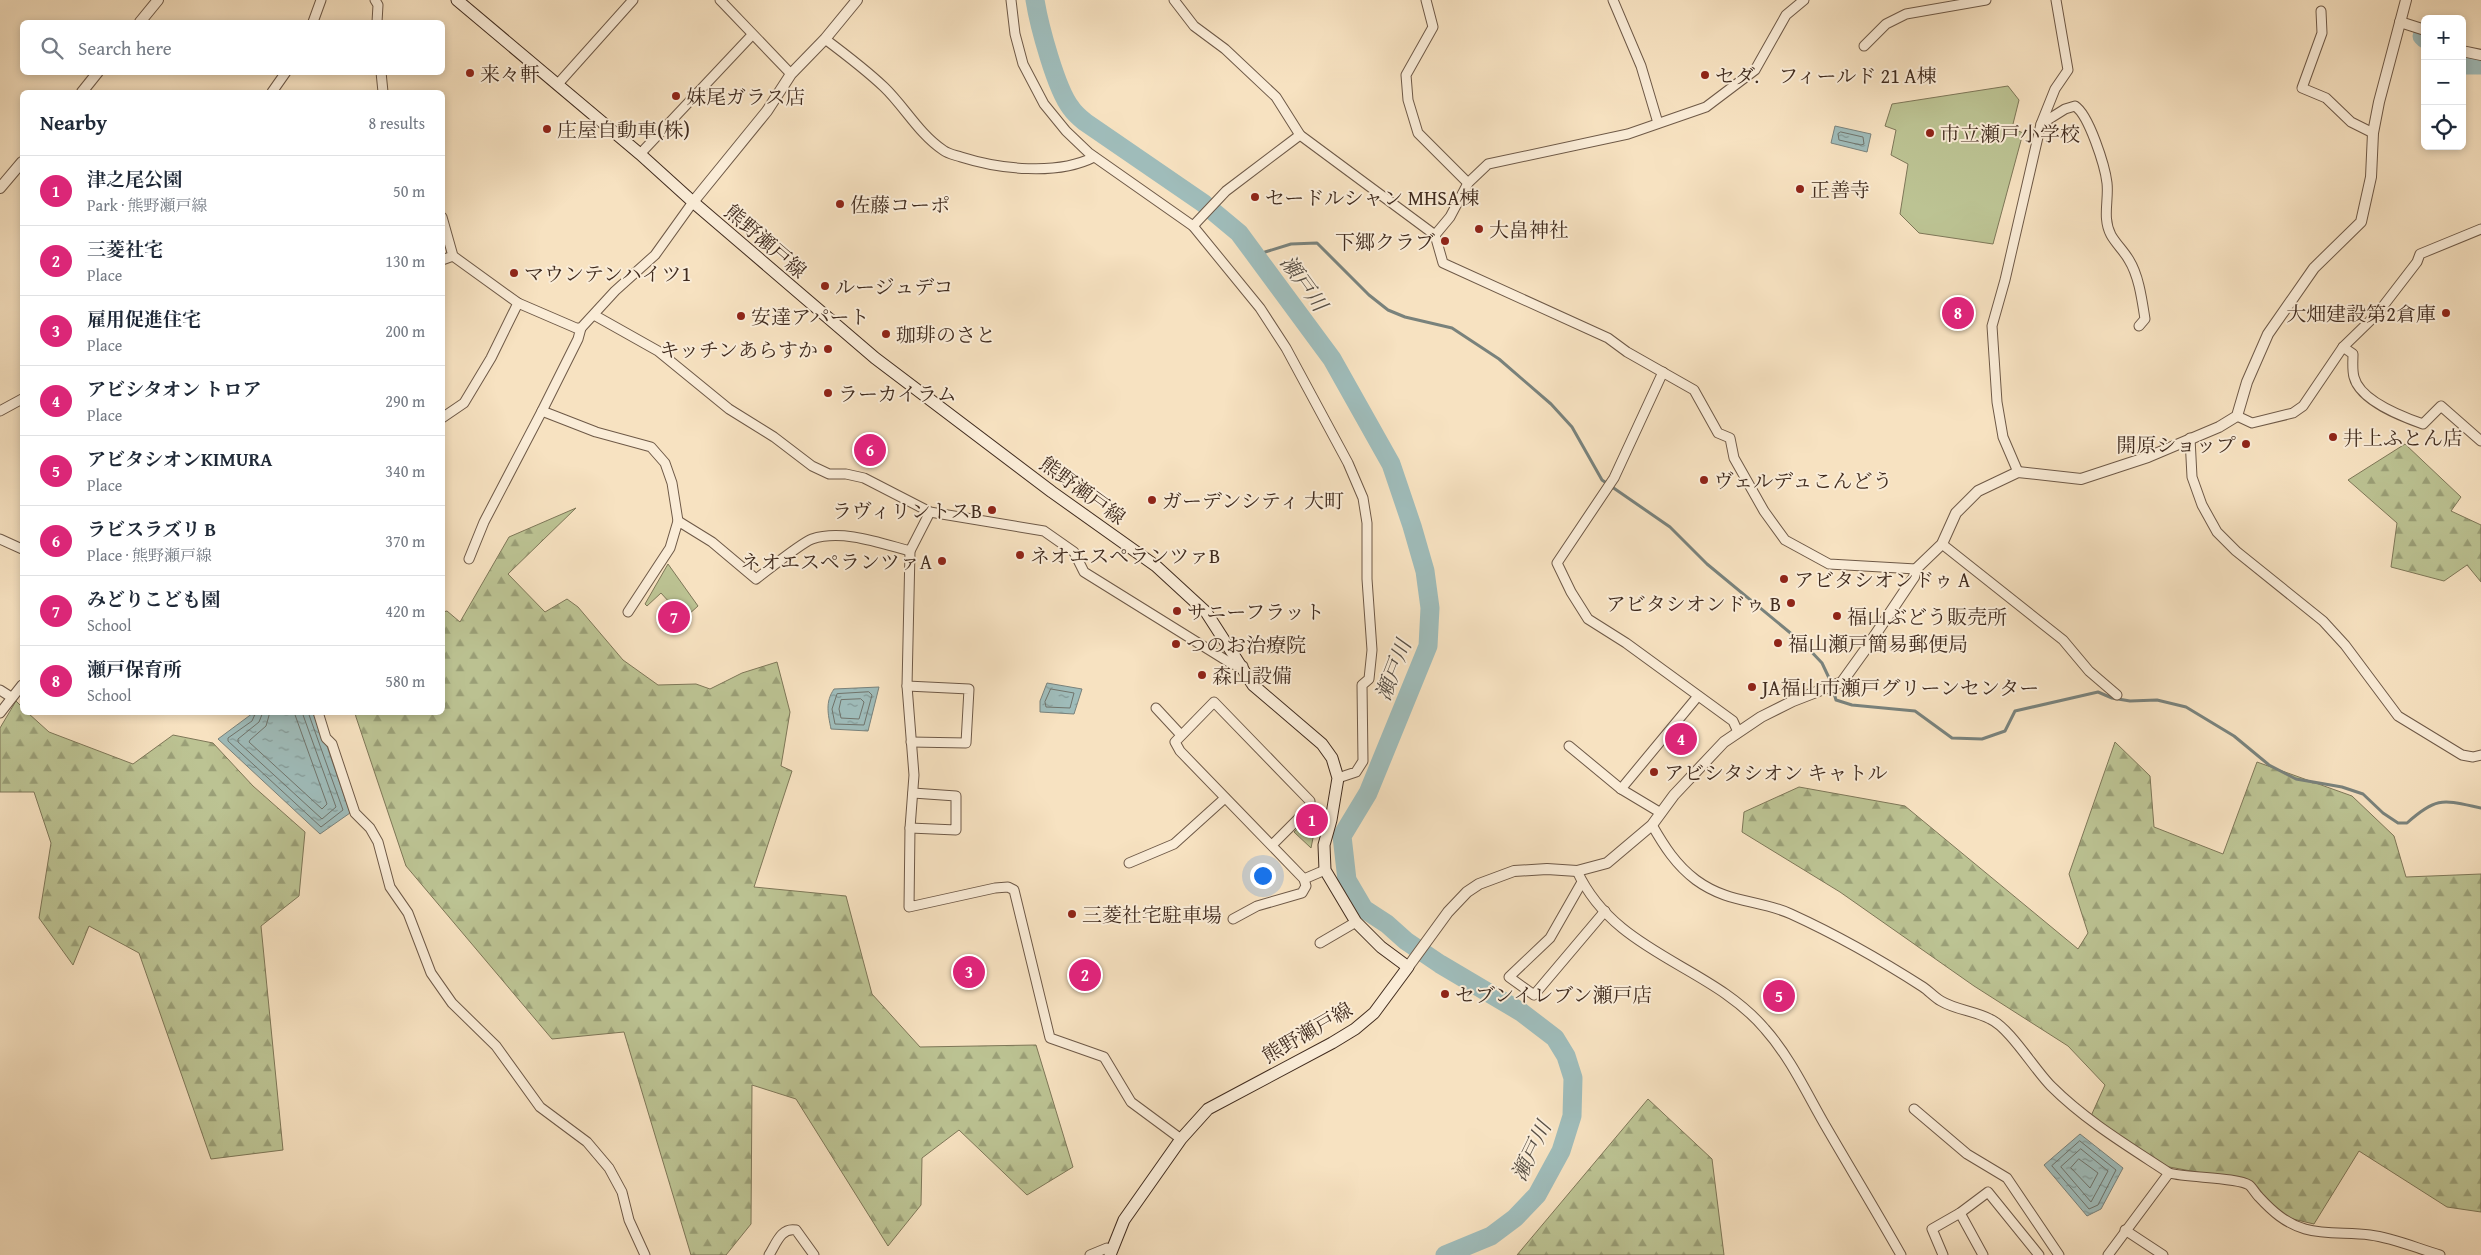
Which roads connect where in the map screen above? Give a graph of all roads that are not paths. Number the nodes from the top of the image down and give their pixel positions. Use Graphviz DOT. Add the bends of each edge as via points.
graph roads {
  1 [pos="158,0"];
  2 [pos="321,0"];
  3 [pos="375,0"];
  4 [pos="457,0"];
  5 [pos="633,0"];
  6 [pos="720,0"];
  7 [pos="857,0"];
  8 [pos="1011,0"];
  9 [pos="1174,0"];
  10 [pos="1426,0"];
  11 [pos="1613,0"];
  12 [pos="1804,0"];
  13 [pos="1986,0"];
  14 [pos="2056,0"];
  15 [pos="2406,0"];
  16 [pos="2321,12"];
  17 [pos="142,20"];
  18 [pos="314,20"];
  19 [pos="377,20"];
  20 [pos="2400,22"];
  21 [pos="2421,29"];
  22 [pos="752,35"];
  23 [pos="825,39"];
  24 [pos="1864,46"];
  25 [pos="2466,52"];
  26 [pos="2481,56"];
  27 [pos="791,74"];
  28 [pos="96,75"];
  29 [pos="284,75"];
  30 [pos="381,75"];
  31 [pos="557,85"];
  32 [pos="84,90"];
  33 [pos="273,90"];
  34 [pos="383,90"];
  35 [pos="1658,123"];
  36 [pos="2041,124"];
  37 [pos="2373,132"];
  38 [pos="1300,135"];
  39 [pos="640,154"];
  40 [pos="1094,157"];
  41 [pos="20,164"];
  42 [pos="1468,182"];
  43 [pos="0,188"];
  44 [pos="693,202"];
  45 [pos="1194,225"];
  46 [pos="445,228"];
  47 [pos="2481,229"];
  48 [pos="1435,235"];
  49 [pos="453,256"];
  50 [pos="445,259"];
  51 [pos="518,303"];
  52 [pos="594,315"];
  53 [pos="2139,326"];
  54 [pos="581,328"];
  55 [pos="2344,347"];
  56 [pos="1663,372"];
  57 [pos="20,400"];
  58 [pos="0,411"];
  59 [pos="542,411"];
  60 [pos="445,416"];
  61 [pos="2237,416"];
  62 [pos="2190,438"];
  63 [pos="2481,441"];
  64 [pos="2018,472"];
  65 [pos="930,512"];
  66 [pos="678,521"];
  67 [pos="0,539"];
  68 [pos="1942,544"];
  69 [pos="20,548"];
  70 [pos="910,551"];
  71 [pos="469,560"];
  72 [pos="1916,569"];
  73 [pos="628,612"];
  74 [pos="1243,666"];
  75 [pos="907,686"];
  76 [pos="20,687"];
  77 [pos="0,690"];
  78 [pos="2117,695"];
  79 [pos="1698,696"];
  80 [pos="11,697"];
  81 [pos="1156,708"];
  82 [pos="0,713"];
  83 [pos="319,715"];
  84 [pos="1738,732"];
  85 [pos="1181,734"];
  86 [pos="911,742"];
  87 [pos="1569,746"];
  88 [pos="2481,755"];
  89 [pos="1338,778"];
  90 [pos="1621,789"];
  91 [pos="913,793"];
  92 [pos="1225,798"];
  93 [pos="1661,813"];
  94 [pos="1652,825"];
  95 [pos="910,828"];
  96 [pos="1272,845"];
  97 [pos="1129,863"];
  98 [pos="1325,870"];
  99 [pos="1577,871"];
  100 [pos="1304,878"];
  101 [pos="1582,882"];
  102 [pos="1605,911"];
  103 [pos="1233,919"];
  104 [pos="1356,922"];
  105 [pos="1320,943"];
  106 [pos="1410,963"];
  107 [pos="1914,1109"];
  108 [pos="1181,1139"];
  109 [pos="2170,1173"];
  110 [pos="1960,1213"];
  111 [pos="2126,1230"];
  112 [pos="1110,1252"];
  113 [pos="645,1255"];
  114 [pos="769,1255"];
  115 [pos="814,1255"];
  116 [pos="1090,1255"];
  117 [pos="1901,1255"];
  118 [pos="1943,1255"];
  119 [pos="1983,1255"];
  120 [pos="2039,1255"];
  121 [pos="2059,1255"];
  122 [pos="2108,1255"];
  123 [pos="2163,1255"];
  124 [pos="2440,1255"];
  1 -- 17 [label="street"];
  2 -- 18 [label="street"];
  3 -- 19 [label="street"];
  4 -- 31 [label="main road, 熊野瀬戸線"];
  5 -- 31 [label="street"];
  6 -- 22 [label="street"];
  7 -- 23 [label="street"];
  8 -- 40 [label="street" via="1023,64 1044,104 1066,131"];
  9 -- 38 [label="street" via="1194,26 1225,49 1276,96"];
  10 -- 42 [label="street" via="1433,27 1406,75 1408,100 1418,133"];
  11 -- 35 [label="street" via="1641,66"];
  12 -- 35 [label="street" via="1786,15 1755,70 1706,107"];
  13 -- 24 [label="street" via="1906,14 1886,24"];
  14 -- 36 [label="street" via="2068,70 2055,89"];
  15 -- 20 [label="street"];
  16 -- 37 [label="street" via="2322,32 2302,88 2326,98 2351,122"];
  20 -- 21 [label="street"];
  20 -- 37 [label="street"];
  22 -- 27 [label="street"];
  22 -- 39 [label="street"];
  23 -- 27 [label="street"];
  23 -- 40 [label="street" via="866,69 910,119 944,151 989,165 1008,167 1080,164"];
  25 -- 26 [label="street"];
  27 -- 44 [label="street" via="767,111"];
  28 -- 32 [label="street"];
  29 -- 33 [label="street"];
  30 -- 34 [label="street"];
  31 -- 39 [label="main road, 熊野瀬戸線"];
  35 -- 42 [label="street" via="1628,134 1488,164"];
  36 -- 53 [label="street" via="2075,106 2089,125 2107,182 2106,217 2111,235 2130,260 2137,282 2145,318"];
  36 -- 64 [label="street" via="2006,280 1992,326 2001,428"];
  37 -- 61 [label="street" via="2371,177 2361,222 2314,268 2268,334 2247,382"];
  38 -- 45 [label="street" via="1223,194"];
  38 -- 48 [label="street"];
  39 -- 44 [label="main road, 熊野瀬戸線"];
  40 -- 45 [label="street"];
  41 -- 43 [label="street"];
  42 -- 48 [label="street" via="1450,217"];
  44 -- 52 [label="street" via="655,255"];
  44 -- 74 [label="main road, 熊野瀬戸線" via="875,358 1156,566 1206,612"];
  45 -- 89 [label="street" via="1260,308 1286,348 1348,462 1363,498 1367,523 1372,650 1369,679 1362,685 1363,761 1356,772"];
  46 -- 49 [label="street"];
  47 -- 55 [label="street" via="2420,254 2377,314"];
  48 -- 56 [label="street" via="1443,263 1608,338"];
  49 -- 50 [label="street"];
  49 -- 51 [label="street"];
  51 -- 54 [label="street"];
  51 -- 60 [label="street" via="464,404"];
  52 -- 54 [label="street"];
  52 -- 65 [label="street" via="658,351 729,409 812,466 829,474 864,478"];
  54 -- 59 [label="street"];
  55 -- 61 [label="street" via="2303,406 2293,413 2252,423"];
  55 -- 63 [label="street" via="2353,354 2354,379 2384,409 2423,424 2441,406"];
  56 -- 72 [label="street" via="1694,390 1718,433 1730,438 1734,458 1764,511 1785,540 1829,564"];
  56 -- 79 [label="street" via="1614,478 1557,563 1588,619"];
  57 -- 58 [label="street"];
  59 -- 66 [label="street" via="596,432 651,447 665,463"];
  59 -- 71 [label="street" via="484,522"];
  61 -- 62 [label="street"];
  62 -- 64 [label="street" via="2148,457 2081,479"];
  62 -- 88 [label="street" via="2192,477 2217,532 2323,621 2398,716 2462,755"];
  64 -- 68 [label="street" via="1978,491 1956,513"];
  65 -- 70 [label="street"];
  65 -- 74 [label="street" via="1044,531 1074,552 1084,572 1232,664"];
  66 -- 70 [label="street" via="712,542 756,579 811,539 822,537 841,535"];
  66 -- 73 [label="street" via="670,548"];
  67 -- 69 [label="street"];
  68 -- 72 [label="street"];
  68 -- 78 [label="street" via="2063,640 2089,671"];
  70 -- 75 [label="street"];
  72 -- 84 [label="street" via="1914,577 1842,682 1793,701"];
  74 -- 89 [label="main road, 熊野瀬戸線" via="1259,690 1322,744 1332,758"];
  75 -- 86 [label="street"];
  75 -- 86 [label="street" via="969,689 966,743"];
  76 -- 80 [label="street"];
  77 -- 80 [label="street"];
  79 -- 84 [label="street" via="1733,721"];
  79 -- 90 [label="street"];
  80 -- 82 [label="street"];
  81 -- 85 [label="street"];
  83 -- 113 [label="street" via="356,813 378,842 390,887 408,914 431,973 452,1003 496,1046 540,1107 587,1142 609,1168 622,1192 629,1220"];
  84 -- 93 [label="street" via="1724,742"];
  85 -- 92 [label="street" via="1175,742 1180,751"];
  85 -- 96 [label="street" via="1214,702 1310,801 1310,807"];
  86 -- 91 [label="street"];
  87 -- 90 [label="street"];
  89 -- 98 [label="main road, 熊野瀬戸線" via="1324,845"];
  90 -- 93 [label="street"];
  91 -- 95 [label="street"];
  91 -- 95 [label="street" via="956,796 956,830"];
  92 -- 96 [label="street"];
  92 -- 97 [label="street" via="1174,844"];
  93 -- 94 [label="street"];
  94 -- 99 [label="street" via="1607,863"];
  94 -- 109 [label="street" via="1668,853 1695,880 1716,893 1741,902 1769,906 1840,936 1925,988 1941,1002 1992,1019 2050,1086 2079,1111"];
  95 -- 108 [label="street" via="909,907 995,888 1014,890 1050,1038 1104,1057 1132,1102"];
  96 -- 100 [label="street"];
  98 -- 100 [label="street"];
  98 -- 104 [label="main road, 熊野瀬戸線"];
  99 -- 101 [label="street"];
  99 -- 106 [label="street" via="1514,871 1479,884 1456,903"];
  100 -- 103 [label="street" via="1306,886 1302,893 1257,906"];
  101 -- 102 [label="street"];
  101 -- 102 [label="street" via="1550,938 1509,977 1534,995"];
  102 -- 117 [label="street" via="1636,940 1724,991 1765,1028 1788,1060"];
  104 -- 105 [label="street"];
  104 -- 106 [label="main road, 熊野瀬戸線" via="1381,947"];
  106 -- 108 [label="main road, 熊野瀬戸線" via="1374,1013 1355,1029 1208,1109"];
  107 -- 121 [label="street" via="1967,1154 2007,1178"];
  108 -- 112 [label="main road, 熊野瀬戸線" via="1124,1220"];
  109 -- 111 [label="street"];
  109 -- 124 [label="street" via="2248,1184 2277,1216 2311,1231 2372,1235"];
  110 -- 118 [label="street" via="1932,1229"];
  110 -- 119 [label="street"];
  110 -- 120 [label="street" via="1988,1192"];
  111 -- 122 [label="street"];
  111 -- 123 [label="street"];
  112 -- 116 [label="street" via="1107,1248"];
  114 -- 115 [label="street" via="782,1232 790,1229 796,1230"];
}
